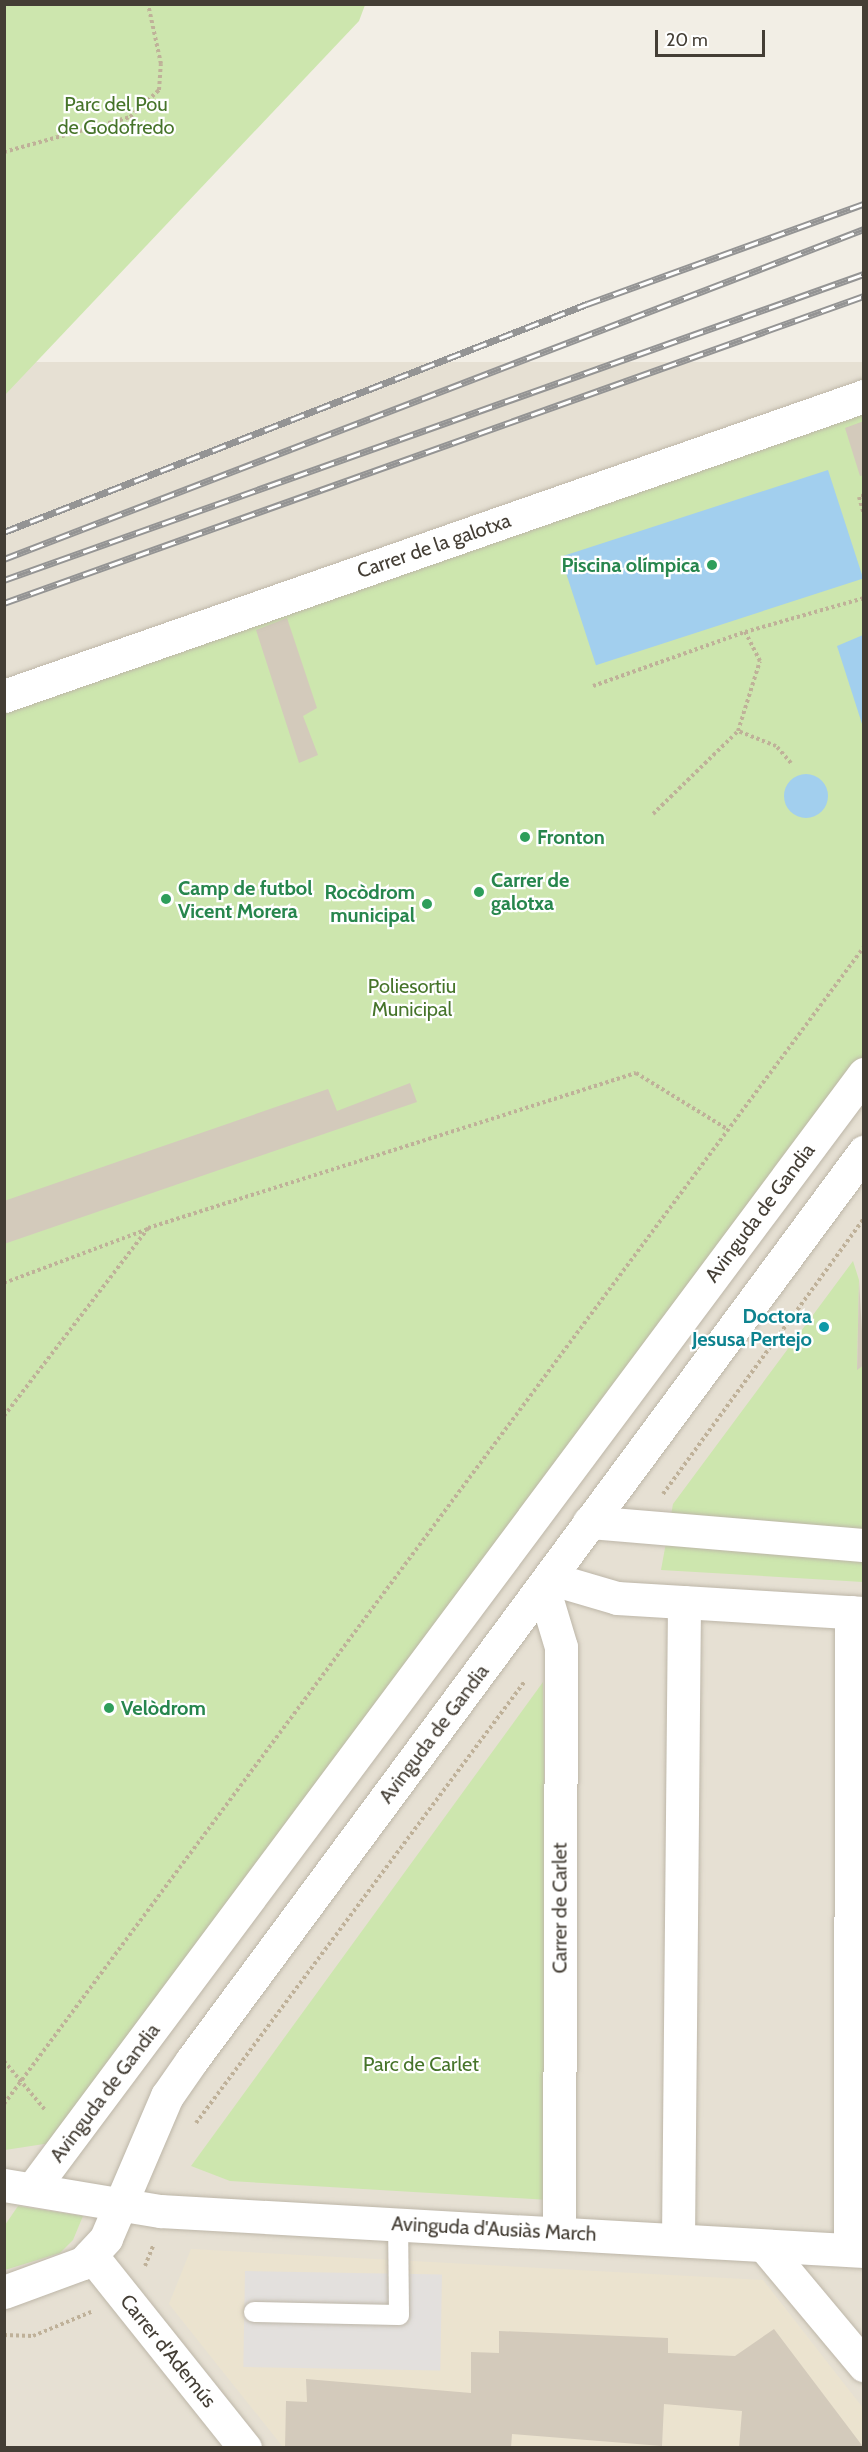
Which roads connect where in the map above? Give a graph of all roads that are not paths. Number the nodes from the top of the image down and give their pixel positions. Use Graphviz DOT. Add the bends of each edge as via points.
graph roads {
  1 [pos="864,396"];
  2 [pos="4,696"];
  3 [pos="864,1074"];
  4 [pos="864,1152"];
  5 [pos="589,1522"];
  6 [pos="864,1545"];
  7 [pos="546,1582"];
  8 [pos="684,1602"];
  9 [pos="857,1612"];
  10 [pos="19,2186"];
  11 [pos="126,2201"];
  12 [pos="398,2224"];
  13 [pos="559,2233"];
  14 [pos="678,2240"];
  15 [pos="766,2248"];
  16 [pos="857,2251"];
  17 [pos="91,2254"];
  18 [pos="4,2292"];
  19 [pos="254,2312"];
  20 [pos="864,2365"];
  21 [pos="245,2448"];
  1 -- 2 [label="street, Carrer de la galotxa"];
  3 -- 10 [label="street, Avinguda de Gandia" via="70,2140"];
  4 -- 5 [label="street, Avinguda de Gandia"];
  5 -- 6 [label="street"];
  5 -- 7 [label="street, Avinguda de Gandia"];
  7 -- 8 [label="street" via="617,1599"];
  7 -- 11 [label="street, Avinguda de Gandia" via="167,2096"];
  7 -- 13 [label="street, Carrer de Carlet" via="558,1637"];
  8 -- 9 [label="street"];
  8 -- 14 [label="street"];
  9 -- 16 [label="street"];
  10 -- 11 [label="street, Avinguda d'Ausiàs March"];
  11 -- 12 [label="street, Avinguda d'Ausiàs March" via="160,2211"];
  11 -- 17 [label="street, Avinguda de Gandia"];
  12 -- 13 [label="street, Avinguda d'Ausiàs March"];
  12 -- 19 [label="lane" via="399,2315"];
  13 -- 14 [label="street, Avinguda d'Ausiàs March"];
  14 -- 15 [label="street, Avinguda d'Ausiàs March"];
  15 -- 16 [label="street, Avinguda d'Ausiàs March"];
  15 -- 20 [label="street"];
  17 -- 18 [label="street, Avinguda de Gandia" via="83,2263"];
  17 -- 21 [label="street, Carrer d'Ademús"];
}
